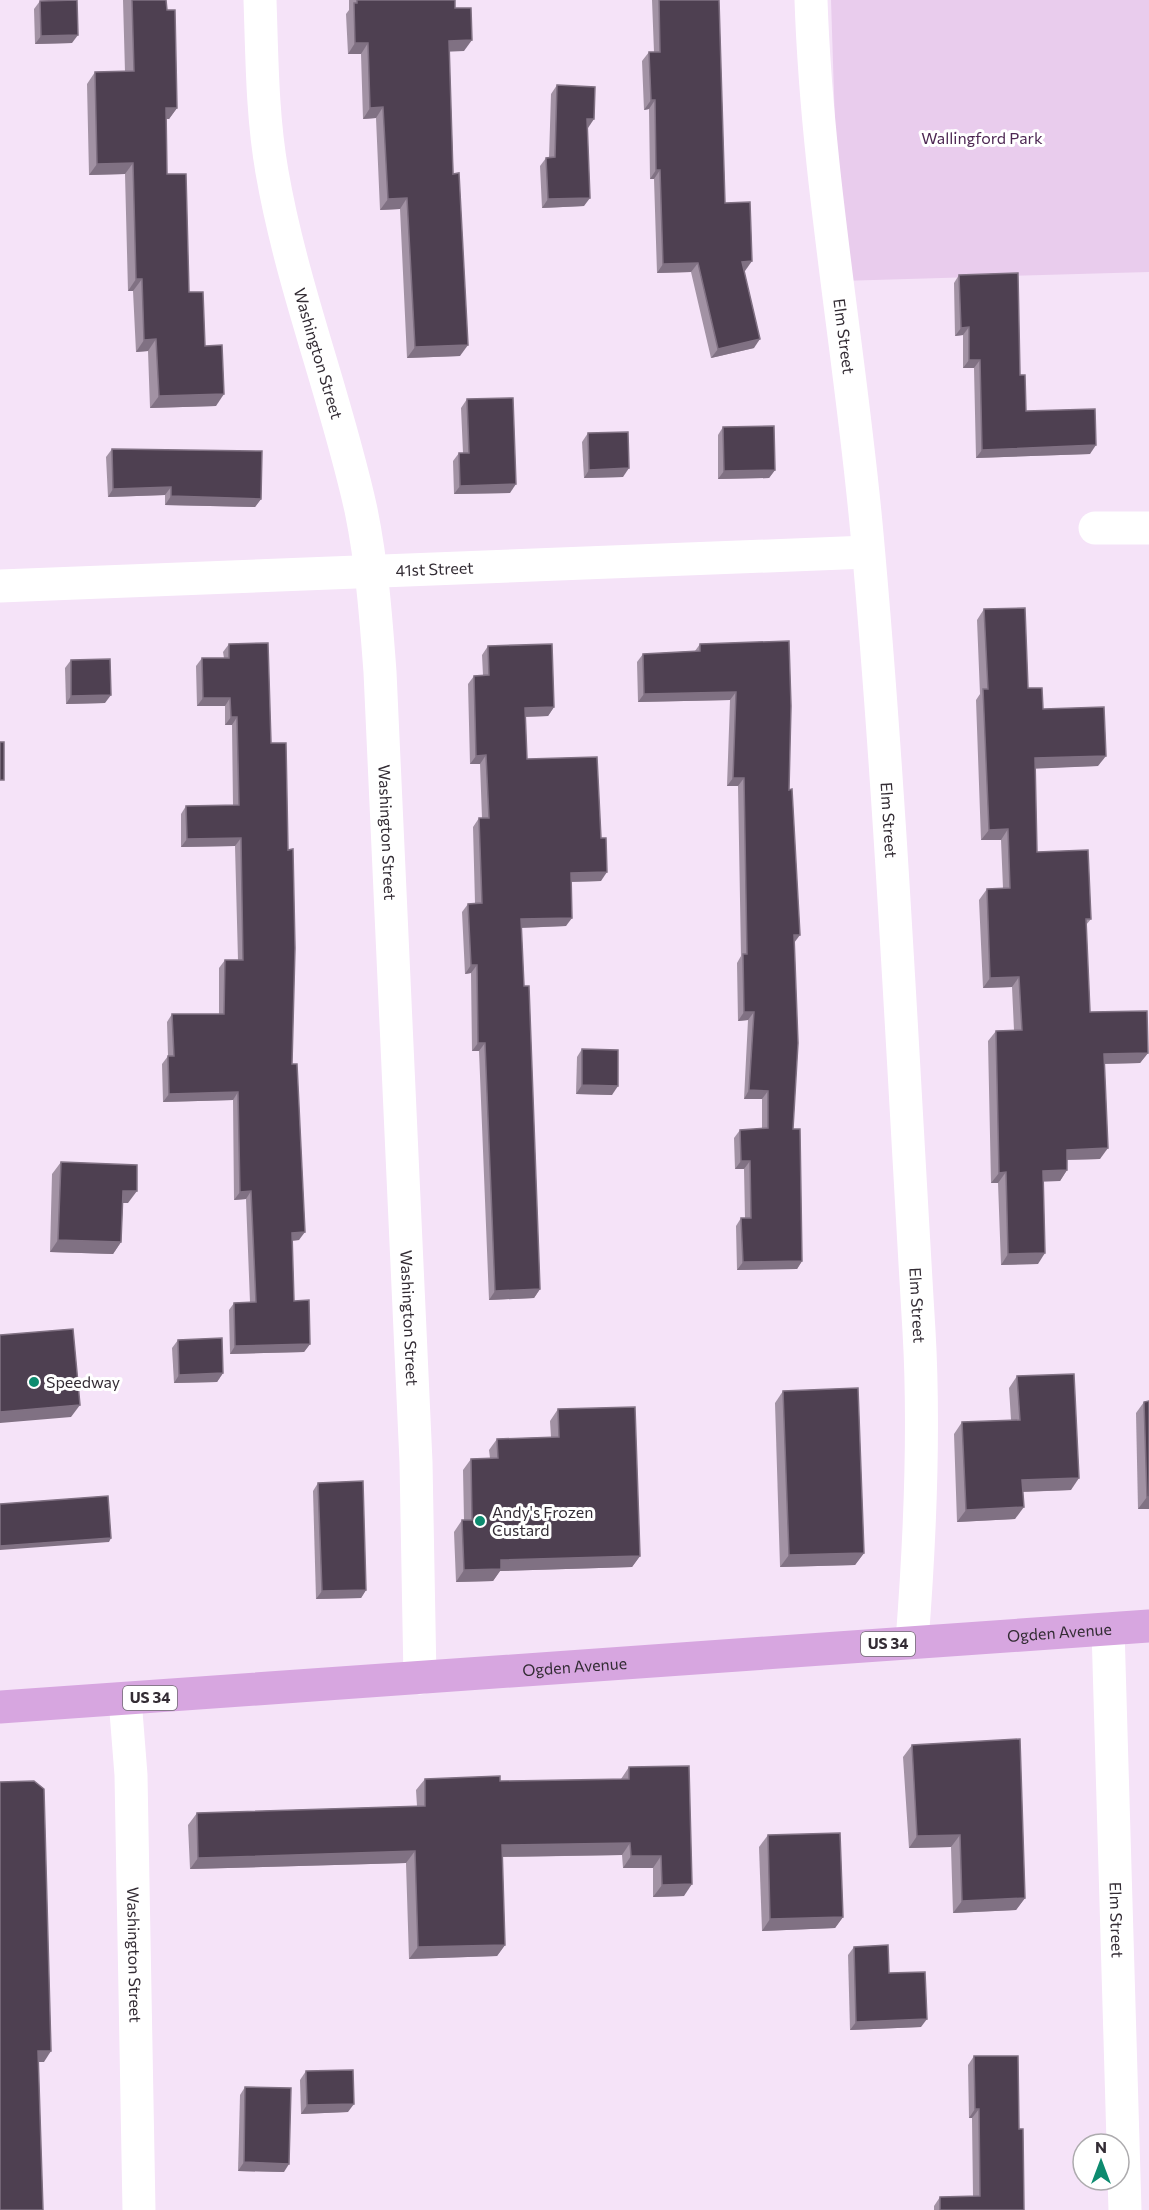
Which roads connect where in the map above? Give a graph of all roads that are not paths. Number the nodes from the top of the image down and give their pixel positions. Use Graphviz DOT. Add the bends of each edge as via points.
graph roads {
  1 [pos="260,0"];
  2 [pos="811,0"];
  3 [pos="1095,528"];
  4 [pos="1149,528"];
  5 [pos="868,552"];
  6 [pos="372,573"];
  7 [pos="0,586"];
  8 [pos="1149,1626"];
  9 [pos="1108,1629"];
  10 [pos="912,1642"];
  11 [pos="420,1678"];
  12 [pos="125,1700"];
  13 [pos="0,1707"];
  14 [pos="139,2210"];
  15 [pos="1125,2210"];
  1 -- 6 [label="street, Washington Street" via="266,121 284,232 360,508"];
  2 -- 5 [label="street, Elm Street" via="814,82"];
  3 -- 4 [label="street"];
  5 -- 6 [label="street, 41st Street"];
  5 -- 10 [label="street, Elm Street" via="922,1375 920,1542"];
  6 -- 7 [label="street, 41st Street"];
  6 -- 11 [label="street, Washington Street" via="381,684 414,1430"];
  8 -- 9 [label="main road, Ogden Avenue / US 34"];
  9 -- 10 [label="main road, Ogden Avenue / US 34"];
  9 -- 15 [label="street, Elm Street"];
  10 -- 11 [label="main road, Ogden Avenue / US 34"];
  11 -- 12 [label="main road, Ogden Avenue / US 34"];
  12 -- 13 [label="main road, Ogden Avenue / US 34"];
  12 -- 14 [label="street, Washington Street" via="131,1774"];
}
